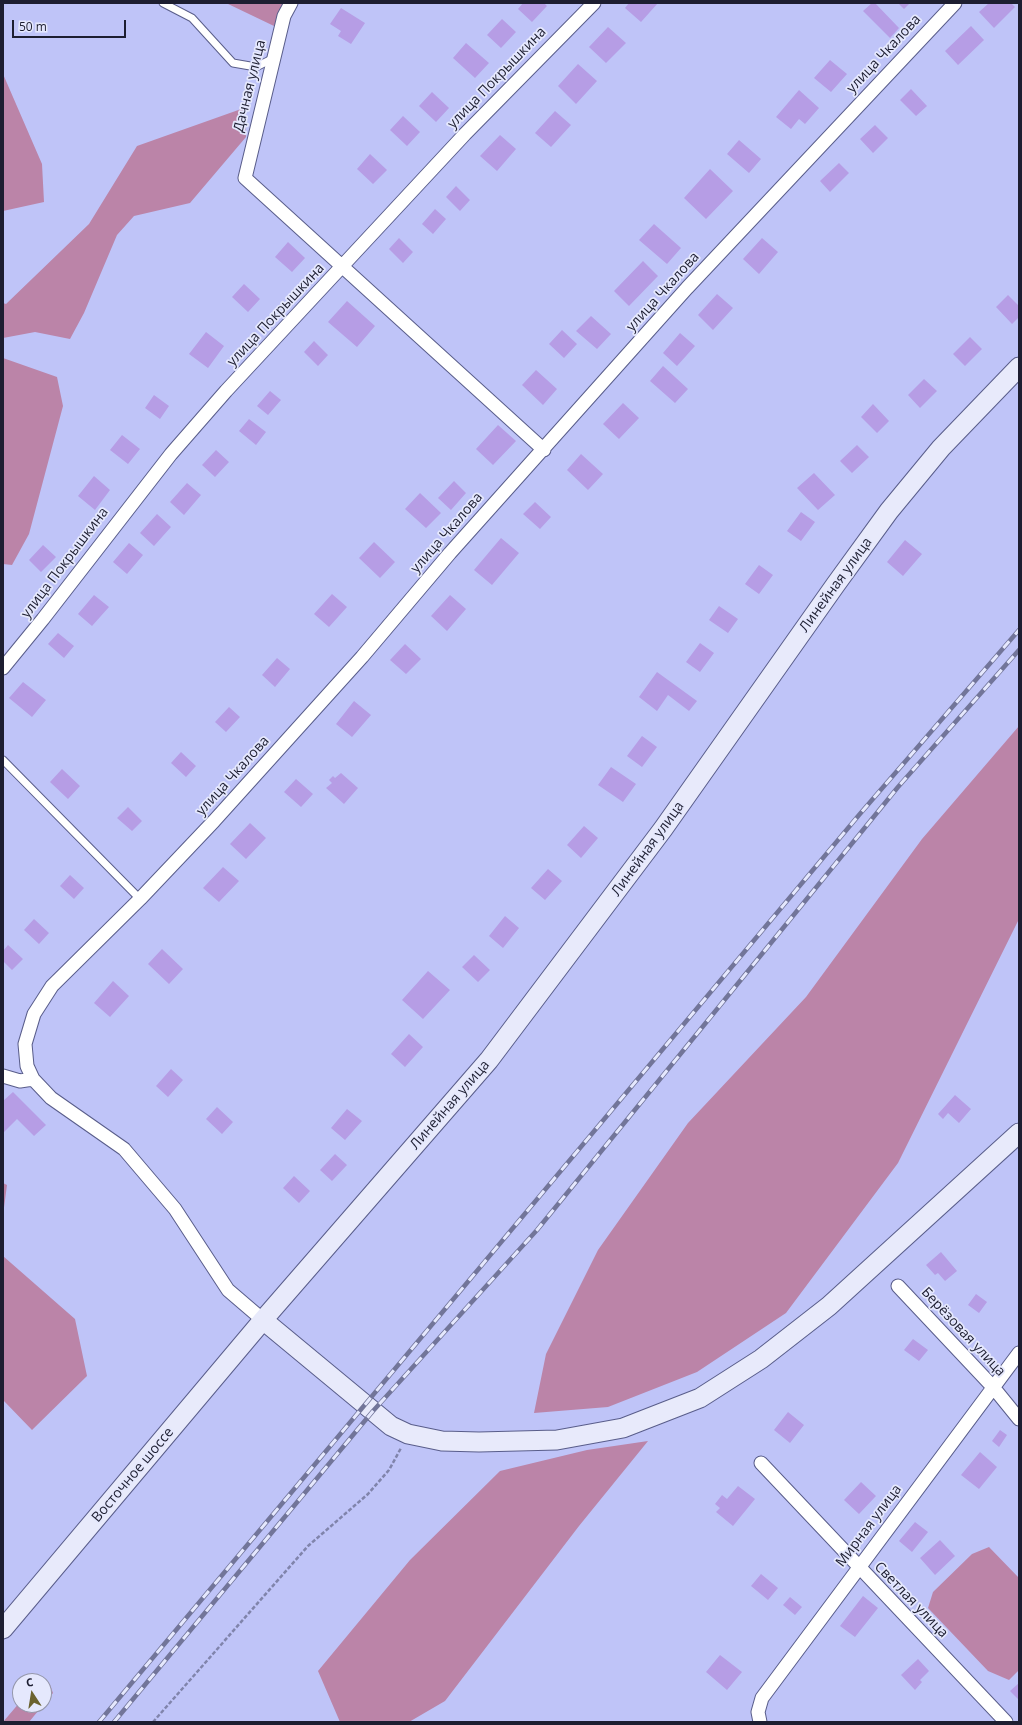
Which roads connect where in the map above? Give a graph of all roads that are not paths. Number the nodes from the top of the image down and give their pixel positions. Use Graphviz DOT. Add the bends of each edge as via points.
graph roads {
  1 [pos="164,3"];
  2 [pos="291,3"];
  3 [pos="594,3"];
  4 [pos="954,3"];
  5 [pos="274,58"];
  6 [pos="342,268"];
  7 [pos="1019,368"];
  8 [pos="544,450"];
  9 [pos="3,668"];
  10 [pos="3,760"];
  11 [pos="140,899"];
  12 [pos="3,1076"];
  13 [pos="33,1079"];
  14 [pos="1019,1133"];
  15 [pos="898,1286"];
  16 [pos="263,1320"];
  17 [pos="1019,1353"];
  18 [pos="993,1388"];
  19 [pos="1019,1419"];
  20 [pos="761,1463"];
  21 [pos="858,1568"];
  22 [pos="3,1630"];
  23 [pos="760,1722"];
  24 [pos="1006,1722"];
  1 -- 5 [label="lane" via="192,18 233,64 256,67"];
  2 -- 5 [label="street, Дачная улица" via="284,16"];
  3 -- 6 [label="street, улица Покрышкина" via="465,134"];
  4 -- 8 [label="street, улица Чкалова" via="687,288"];
  5 -- 6 [label="street, Дачная улица" via="245,178"];
  6 -- 8 [label="street"];
  6 -- 9 [label="street, улица Покрышкина" via="226,391 171,454"];
  7 -- 16 [label="main road, Линейная улица" via="941,448 889,511 658,836 489,1060"];
  8 -- 11 [label="street, улица Чкалова" via="362,657"];
  10 -- 11 [label="lane"];
  11 -- 13 [label="street, улица Чкалова" via="52,986 34,1014 25,1044 27,1066"];
  12 -- 13 [label="street" via="20,1081"];
  13 -- 16 [label="street" via="51,1098 124,1149 175,1209 228,1290"];
  14 -- 16 [label="main road" via="829,1306 761,1359 700,1398 623,1428 557,1440 442,1441 408,1434 391,1426"];
  15 -- 18 [label="street, Берёзовая улица"];
  16 -- 22 [label="main road, Восточное шоссе"];
  17 -- 18 [label="street, Мирная улица"];
  18 -- 19 [label="street, Берёзовая улица"];
  18 -- 21 [label="street, Мирная улица"];
  20 -- 21 [label="street, Светлая улица"];
  21 -- 23 [label="street, Мирная улица" via="762,1698 758,1712"];
  21 -- 24 [label="street, Светлая улица"];
}
